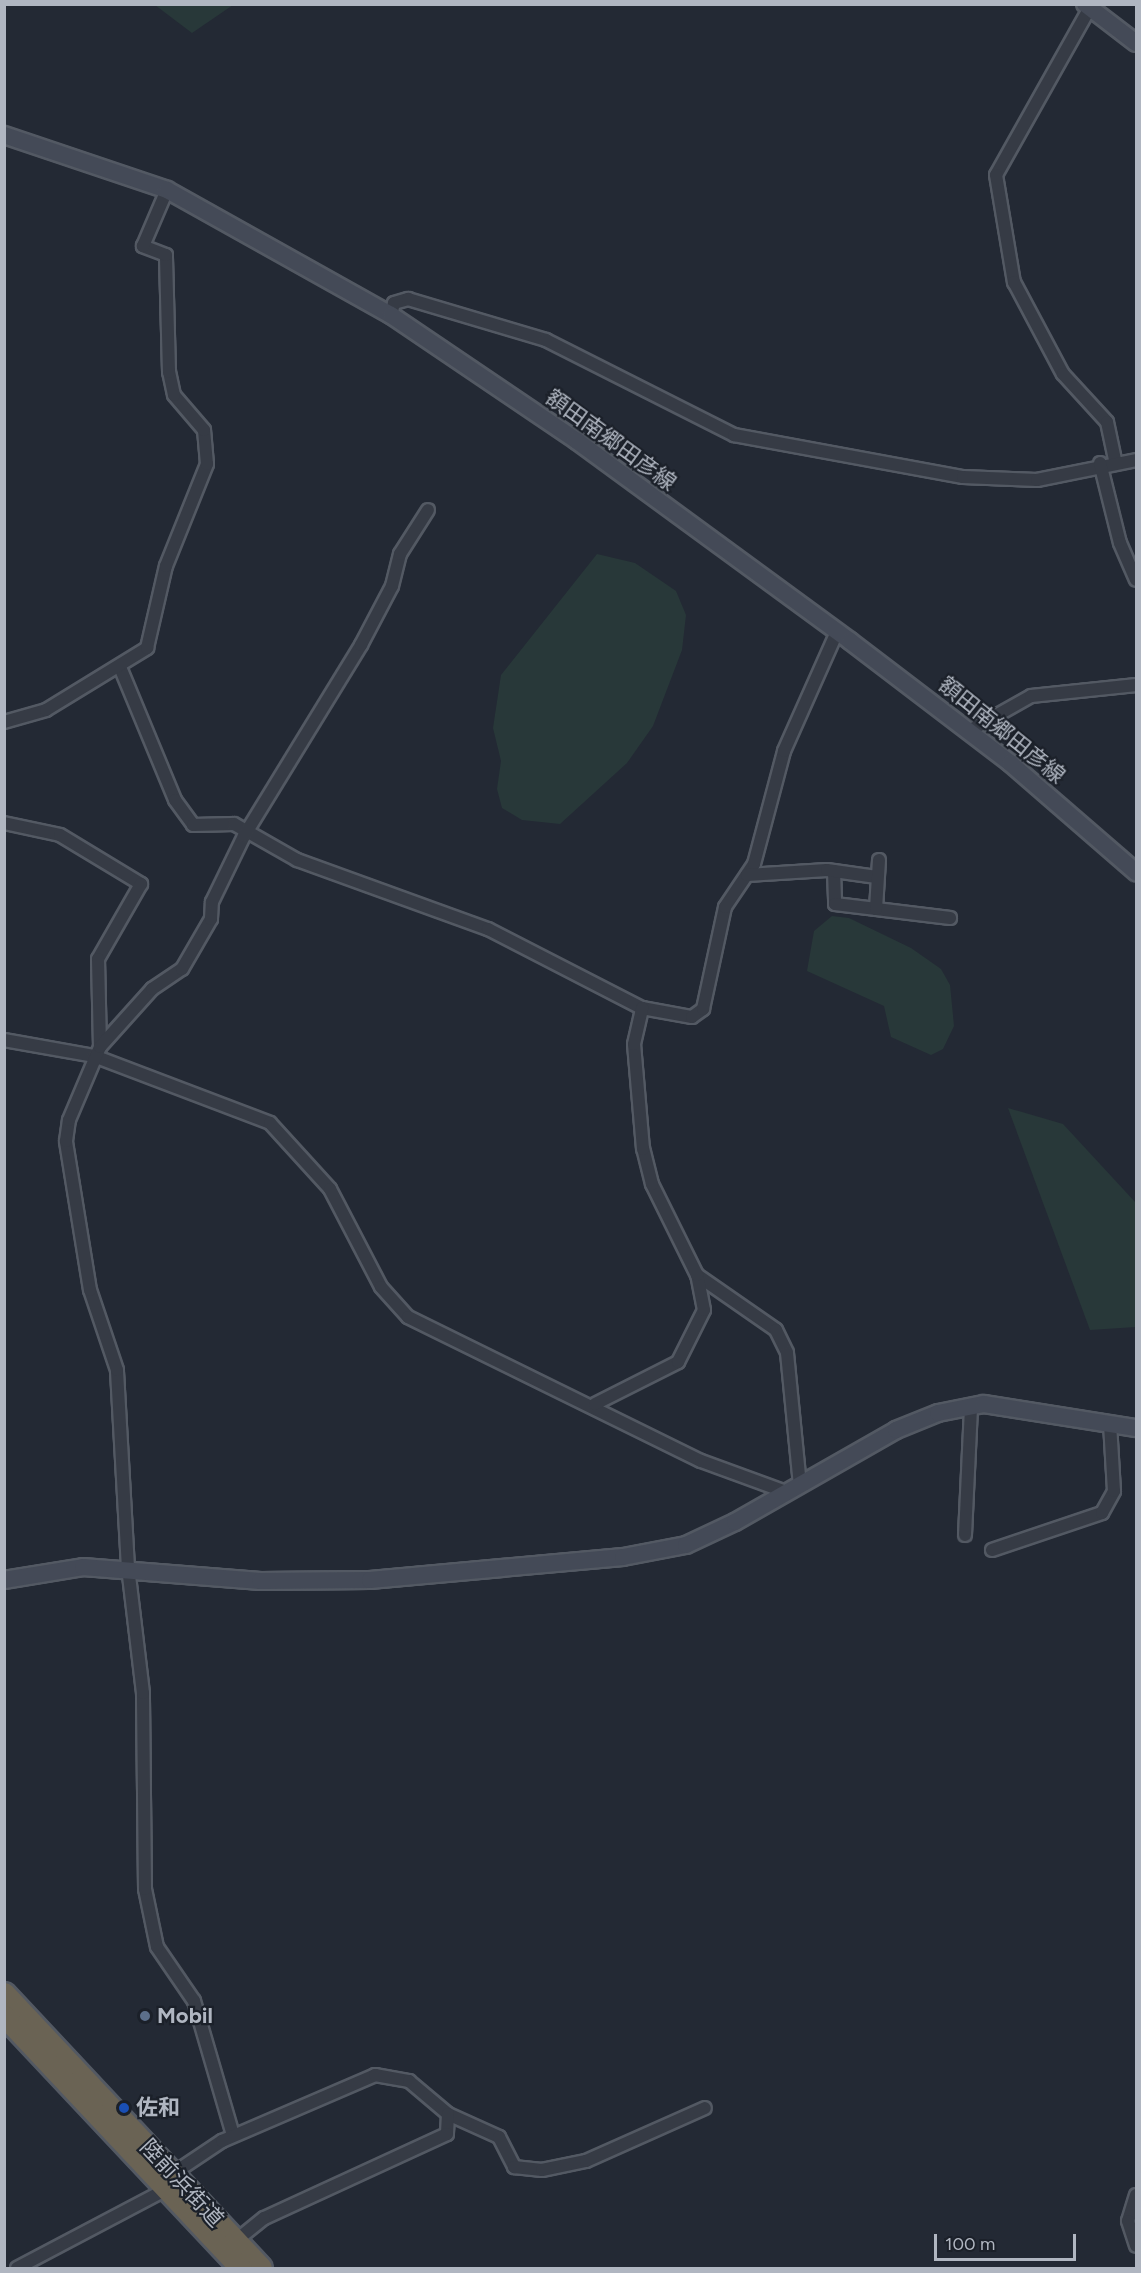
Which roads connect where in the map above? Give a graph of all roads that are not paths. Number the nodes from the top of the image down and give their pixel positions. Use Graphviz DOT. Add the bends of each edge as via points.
graph roads {
  1 [pos="1090,6"];
  2 [pos="1137,43"];
  3 [pos="4,135"];
  4 [pos="167,190"];
  5 [pos="391,315"];
  6 [pos="1137,460"];
  7 [pos="1115,461"];
  8 [pos="1100,464"];
  9 [pos="428,510"];
  10 [pos="1137,580"];
  11 [pos="837,632"];
  12 [pos="120,667"];
  13 [pos="1137,685"];
  14 [pos="4,722"];
  15 [pos="969,731"];
  16 [pos="4,823"];
  17 [pos="249,831"];
  18 [pos="879,860"];
  19 [pos="834,871"];
  20 [pos="1137,872"];
  21 [pos="747,875"];
  22 [pos="877,877"];
  23 [pos="876,909"];
  24 [pos="950,918"];
  25 [pos="642,1008"];
  26 [pos="4,1040"];
  27 [pos="97,1051"];
  28 [pos="697,1275"];
  29 [pos="595,1404"];
  30 [pos="971,1407"];
  31 [pos="1110,1424"];
  32 [pos="1137,1428"];
  33 [pos="793,1489"];
  34 [pos="965,1535"];
  35 [pos="992,1550"];
  36 [pos="128,1568"];
  37 [pos="4,1580"];
  38 [pos="4,1993"];
  39 [pos="4,2016"];
  40 [pos="705,2108"];
  41 [pos="448,2114"];
  42 [pos="233,2135"];
  43 [pos="171,2181"];
  44 [pos="1137,2195"];
  45 [pos="236,2241"];
  46 [pos="1137,2246"];
  47 [pos="17,2268"];
  48 [pos="241,2268"];
  49 [pos="261,2268"];
  1 -- 2 [label="main road"];
  1 -- 7 [label="street" via="996,175 1014,282 1063,374 1107,422"];
  3 -- 4 [label="main road, 額田南郷田彦線"];
  4 -- 5 [label="main road, 額田南郷田彦線"];
  4 -- 12 [label="street" via="142,246 166,255 171,383 174,394 204,430 207,464 166,566 147,648"];
  5 -- 8 [label="street" via="394,303 408,299 546,340 734,435 963,477 1037,480"];
  5 -- 11 [label="main road, 額田南郷田彦線" via="577,441"];
  6 -- 7 [label="street"];
  7 -- 8 [label="street"];
  8 -- 10 [label="street" via="1120,543"];
  9 -- 17 [label="street" via="400,554 392,585 361,645"];
  11 -- 15 [label="main road, 額田南郷田彦線"];
  11 -- 21 [label="street" via="784,751"];
  12 -- 14 [label="street" via="46,710"];
  12 -- 17 [label="street" via="185,817 193,825 234,824"];
  13 -- 15 [label="street" via="1031,696"];
  15 -- 20 [label="main road, 額田南郷田彦線"];
  16 -- 27 [label="street" via="60,835 141,884 98,959"];
  17 -- 25 [label="street" via="297,860 488,929"];
  17 -- 27 [label="street" via="182,969 152,989"];
  18 -- 22 [label="street"];
  19 -- 21 [label="street"];
  19 -- 22 [label="street"];
  19 -- 23 [label="street" via="835,904"];
  21 -- 25 [label="street" via="725,907 699,1015"];
  22 -- 23 [label="street"];
  23 -- 24 [label="street"];
  25 -- 28 [label="street" via="634,1044 643,1149 652,1184"];
  26 -- 27 [label="street"];
  27 -- 29 [label="street" via="270,1124 330,1189 381,1287 408,1317"];
  27 -- 36 [label="street" via="69,1120 66,1142 90,1290 117,1370"];
  28 -- 29 [label="street" via="704,1310 686,1353"];
  28 -- 33 [label="street" via="776,1330 787,1353"];
  29 -- 33 [label="street" via="702,1461"];
  30 -- 31 [label="main road" via="1038,1408"];
  30 -- 33 [label="main road" via="896,1430"];
  30 -- 34 [label="street"];
  31 -- 32 [label="main road"];
  31 -- 35 [label="street" via="1114,1491 1102,1513"];
  33 -- 36 [label="main road" via="686,1545 622,1557 369,1580 260,1581"];
  36 -- 37 [label="main road" via="59,1568"];
  36 -- 42 [label="street" via="143,1693 145,1889 157,1947 194,2001"];
  38 -- 43 [label="highway, 陸前浜街道"];
  39 -- 43 [label="highway, 陸前浜街道"];
  40 -- 41 [label="street" via="586,2162 542,2170 514,2166 499,2137"];
  41 -- 42 [label="street" via="409,2081 375,2075"];
  41 -- 45 [label="street" via="447,2134 264,2218"];
  42 -- 43 [label="street"];
  43 -- 45 [label="highway, 陸前浜街道"];
  43 -- 47 [label="street"];
  43 -- 48 [label="highway, 陸前浜街道"];
  44 -- 46 [label="street" via="1128,2221"];
  45 -- 49 [label="highway, 陸前浜街道"];
}
